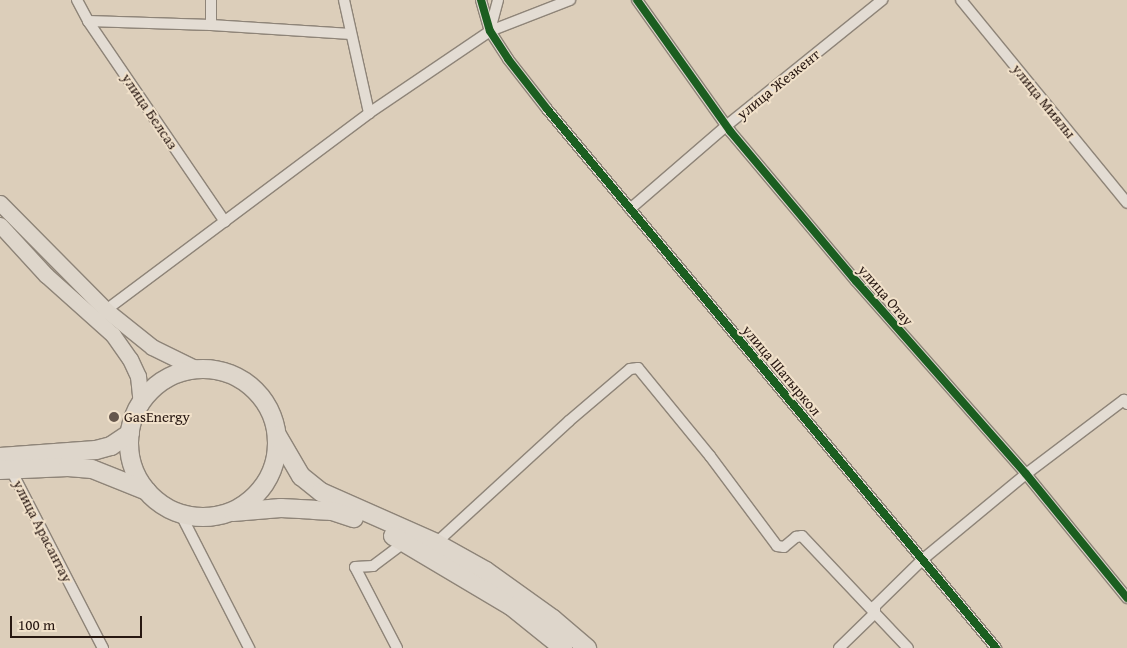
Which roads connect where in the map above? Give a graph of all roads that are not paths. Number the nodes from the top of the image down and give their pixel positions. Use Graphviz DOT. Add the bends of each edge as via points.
graph roads {
  1 [pos="77,0"];
  2 [pos="211,0"];
  3 [pos="344,0"];
  4 [pos="481,0"];
  5 [pos="498,0"];
  6 [pos="570,0"];
  7 [pos="638,0"];
  8 [pos="882,0"];
  9 [pos="961,0"];
  10 [pos="88,20"];
  11 [pos="211,25"];
  12 [pos="490,31"];
  13 [pos="351,34"];
  14 [pos="369,113"];
  15 [pos="726,126"];
  16 [pos="0,202"];
  17 [pos="1127,202"];
  18 [pos="630,209"];
  19 [pos="225,222"];
  20 [pos="0,225"];
  21 [pos="106,310"];
  22 [pos="197,369"];
  23 [pos="1126,402"];
  24 [pos="141,404"];
  25 [pos="130,433"];
  26 [pos="277,435"];
  27 [pos="3,465"];
  28 [pos="1026,474"];
  29 [pos="147,491"];
  30 [pos="230,512"];
  31 [pos="180,513"];
  32 [pos="405,542"];
  33 [pos="436,543"];
  34 [pos="922,560"];
  35 [pos="1127,598"];
  36 [pos="875,613"];
  37 [pos="103,648"];
  38 [pos="249,648"];
  39 [pos="397,648"];
  40 [pos="562,648"];
  41 [pos="587,648"];
  42 [pos="839,648"];
  43 [pos="908,648"];
  44 [pos="996,648"];
  1 -- 10 [label="street, улица Белсаз"];
  2 -- 11 [label="street"];
  3 -- 13 [label="street"];
  4 -- 12 [label="street, улица Шатыркол"];
  5 -- 12 [label="street"];
  6 -- 12 [label="street"];
  7 -- 15 [label="street, улица Отау"];
  8 -- 15 [label="street, улица Жезкент"];
  9 -- 17 [label="street, улица Миялы"];
  10 -- 11 [label="street"];
  10 -- 19 [label="street, улица Белсаз"];
  11 -- 13 [label="street"];
  12 -- 14 [label="street"];
  12 -- 18 [label="street, улица Шатыркол" via="547,109"];
  13 -- 14 [label="street"];
  14 -- 19 [label="street"];
  15 -- 18 [label="street, улица Жезкент"];
  15 -- 28 [label="street, улица Отау" via="813,231"];
  16 -- 21 [label="main road"];
  18 -- 34 [label="street, улица Шатыркол"];
  19 -- 21 [label="street"];
  20 -- 24 [label="main road" via="46,275 112,334 138,376"];
  21 -- 22 [label="main road" via="152,347"];
  22 -- 24 [label="highway" via="175,374 156,386"];
  22 -- 26 [label="highway" via="220,370 241,379 259,394 271,413"];
  23 -- 28 [label="street"];
  24 -- 25 [label="highway"];
  25 -- 27 [label="highway" via="111,446 96,450"];
  25 -- 29 [label="highway" via="136,474"];
  26 -- 30 [label="highway" via="276,459 267,482 251,500"];
  26 -- 33 [label="highway" via="301,476 321,492"];
  27 -- 29 [label="highway" via="92,469"];
  27 -- 37 [label="street, улица Арасантау"];
  28 -- 34 [label="street"];
  28 -- 35 [label="street, улица Отау"];
  29 -- 31 [label="highway"];
  30 -- 31 [label="highway" via="205,517"];
  30 -- 32 [label="highway" via="281,508 332,511"];
  31 -- 38 [label="street"];
  32 -- 39 [label="street" via="373,566 355,567"];
  32 -- 40 [label="highway" via="511,606"];
  33 -- 36 [label="street" via="569,421 630,369 638,368 710,456 777,546 784,547 802,536"];
  33 -- 41 [label="highway" via="486,571"];
  34 -- 36 [label="street" via="875,606"];
  34 -- 44 [label="street, улица Шатыркол"];
  36 -- 42 [label="street"];
  36 -- 43 [label="street"];
}
